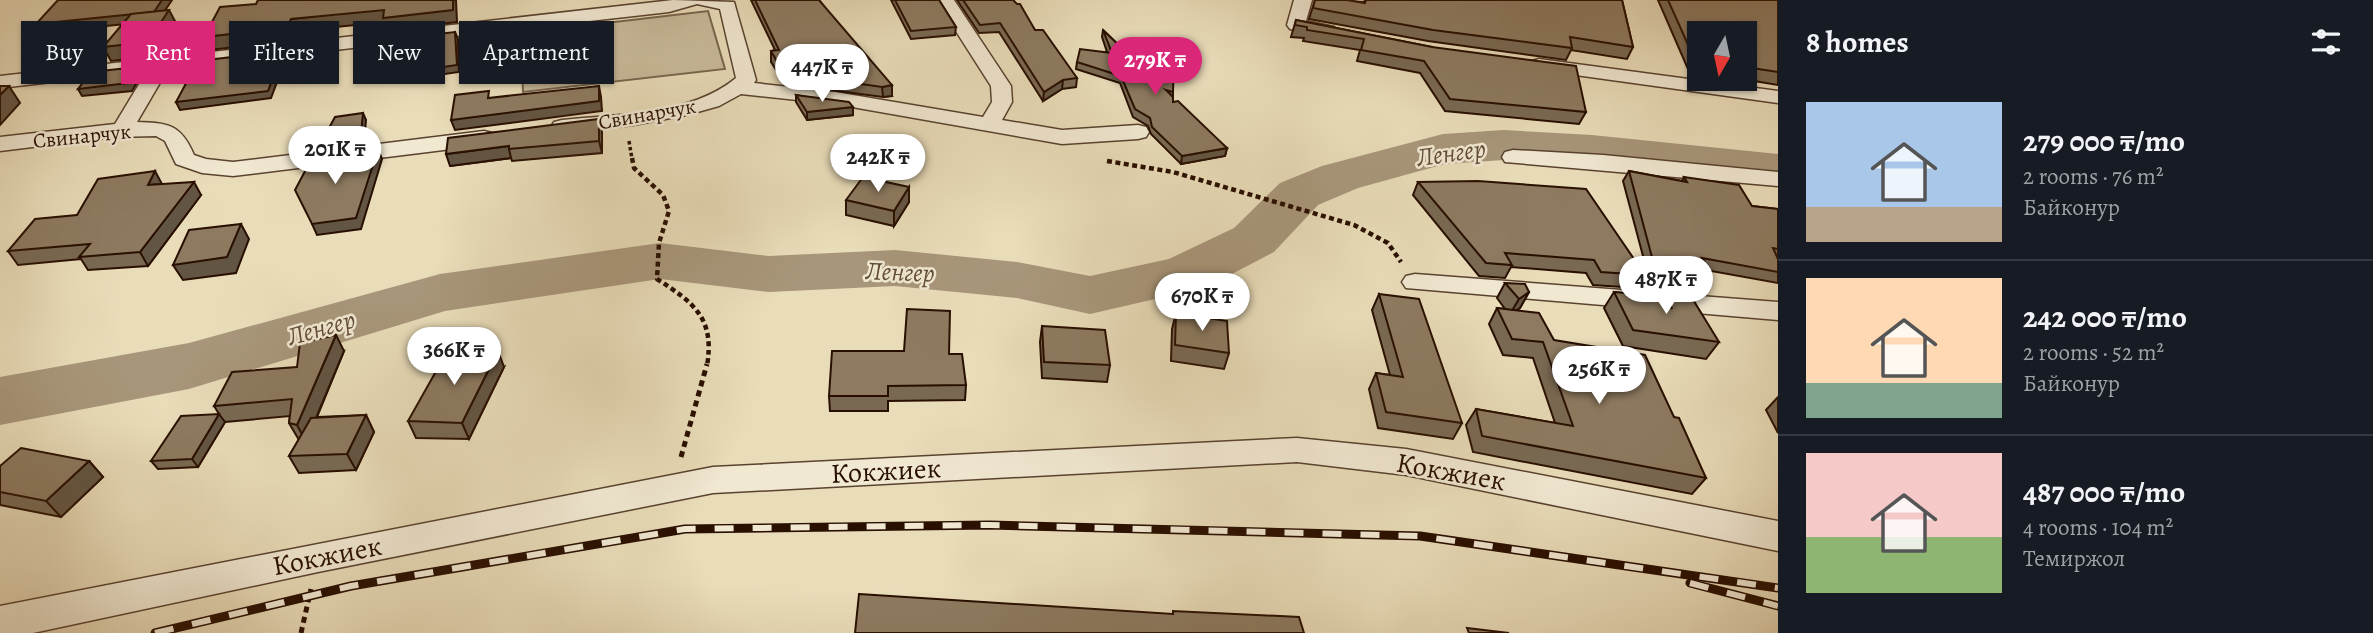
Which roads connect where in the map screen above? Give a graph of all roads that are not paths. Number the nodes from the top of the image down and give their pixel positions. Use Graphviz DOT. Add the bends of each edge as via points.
graph roads {
  1 [pos="691,0"];
  2 [pos="703,0"];
  3 [pos="945,0"];
  4 [pos="1303,0"];
  5 [pos="1349,35"];
  6 [pos="215,58"];
  7 [pos="1522,62"];
  8 [pos="121,68"];
  9 [pos="0,82"];
  10 [pos="149,84"];
  11 [pos="740,88"];
  12 [pos="1778,97"];
  13 [pos="989,124"];
  14 [pos="545,129"];
  15 [pos="121,131"];
  16 [pos="1138,132"];
  17 [pos="505,135"];
  18 [pos="0,144"];
  19 [pos="1513,157"];
  20 [pos="1778,179"];
  21 [pos="1415,282"];
  22 [pos="1778,311"];
  23 [pos="1778,536"];
  24 [pos="0,624"];
  1 -- 6 [label="street" via="669,8"];
  2 -- 11 [label="street" via="728,6 746,80"];
  3 -- 13 [label="street" via="1001,86 1002,102"];
  4 -- 5 [label="street" via="1296,25"];
  7 -- 12 [label="street"];
  8 -- 9 [label="street"];
  10 -- 15 [label="street"];
  11 -- 13 [label="street" via="835,98"];
  11 -- 14 [label="street, Свинарчук" via="700,106"];
  13 -- 16 [label="street" via="1062,137"];
  15 -- 17 [label="street, Свинарчук" via="165,130 175,137 184,159 233,169"];
  15 -- 18 [label="street, Свинарчук"];
  19 -- 20 [label="street"];
  21 -- 22 [label="street"];
  23 -- 24 [label="street, Кокжиек" via="1406,462 1297,450 713,480"];
}
